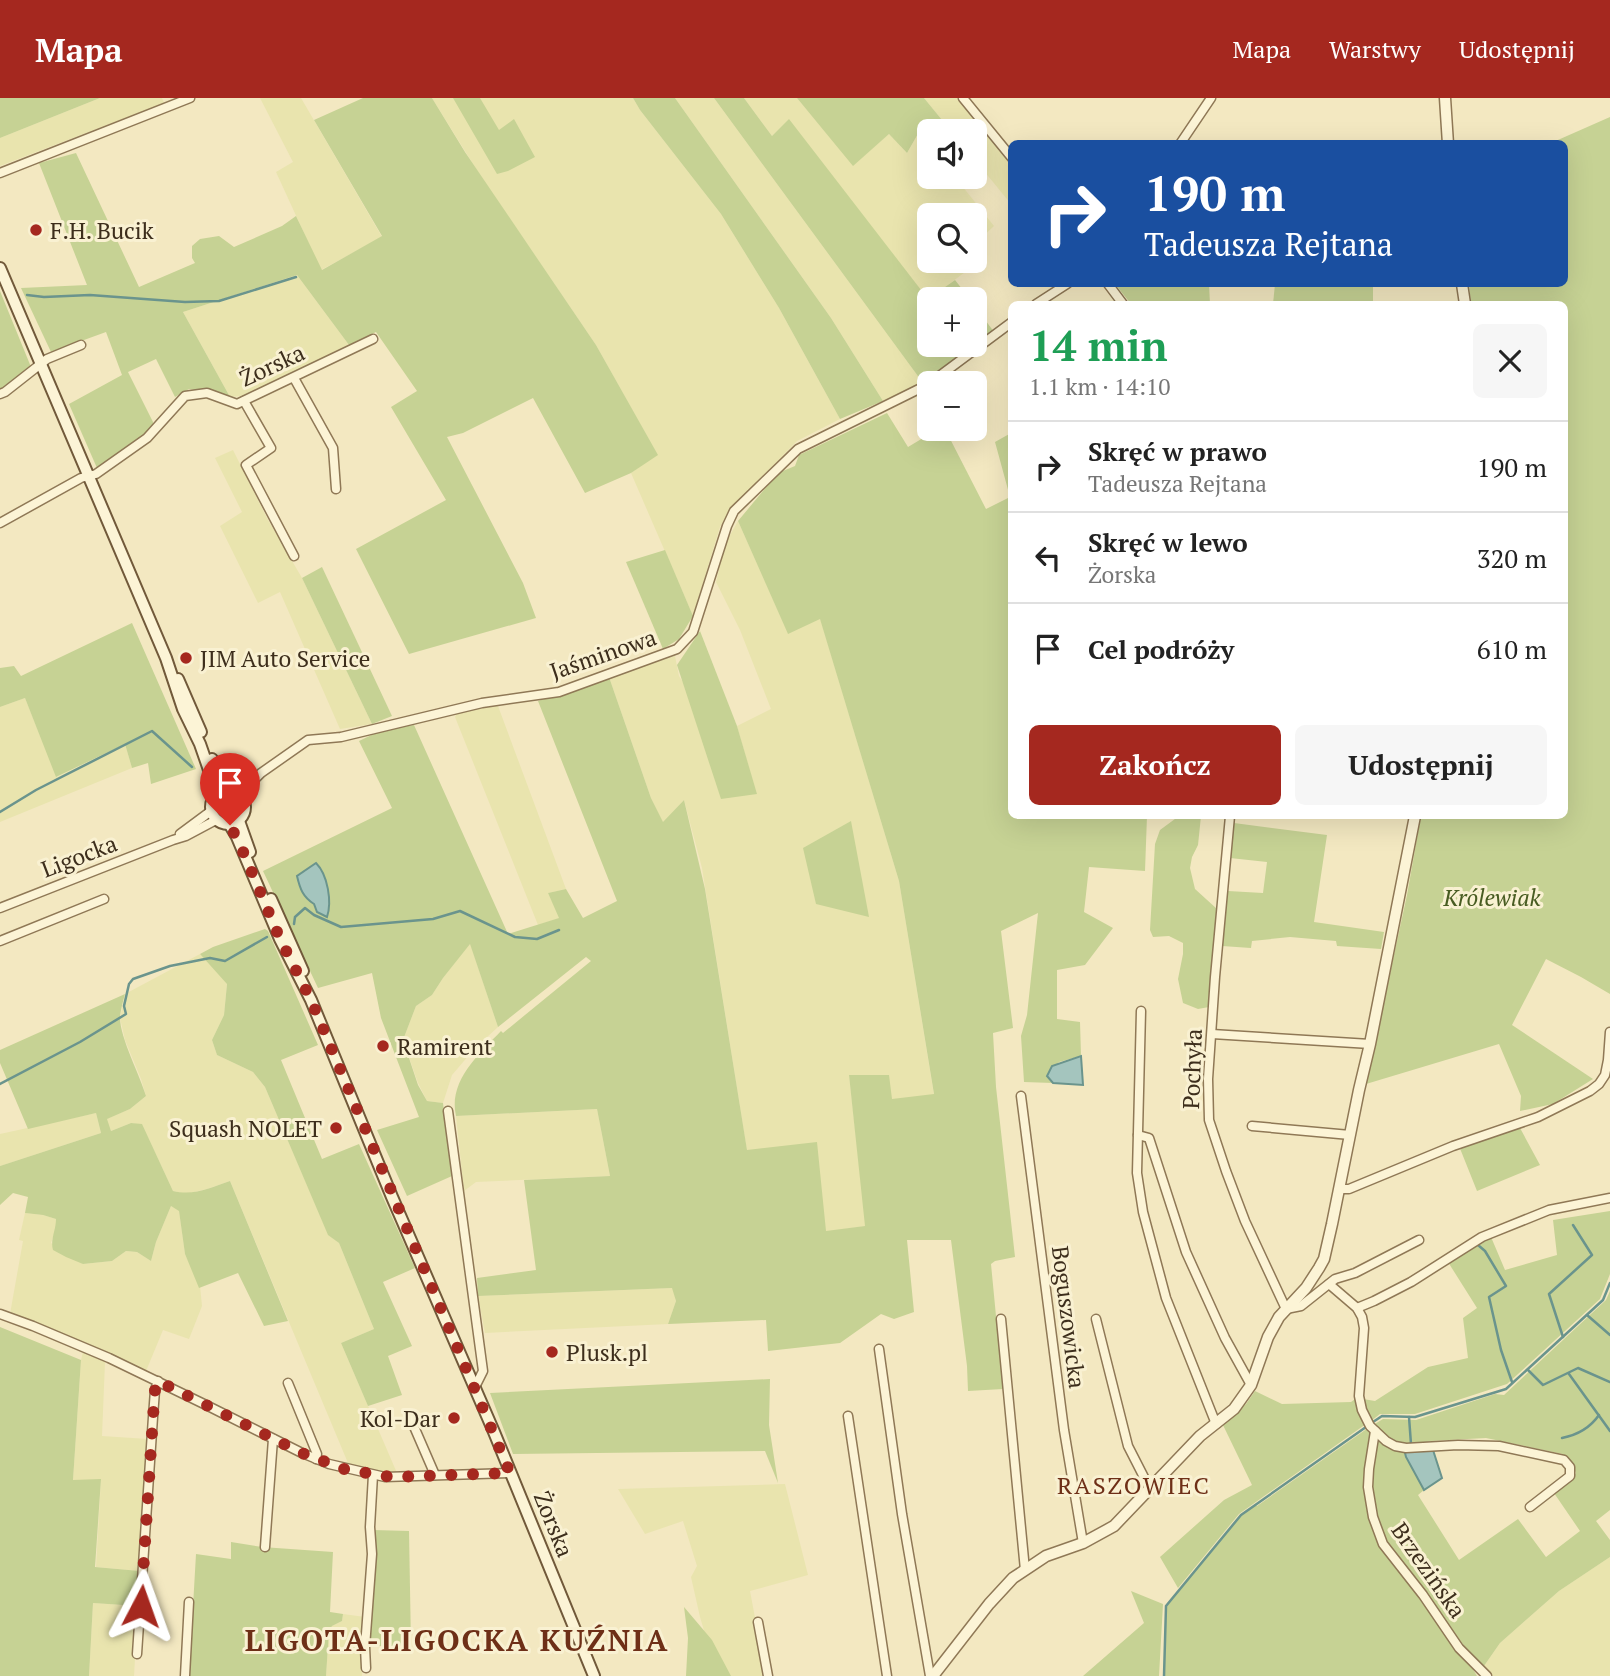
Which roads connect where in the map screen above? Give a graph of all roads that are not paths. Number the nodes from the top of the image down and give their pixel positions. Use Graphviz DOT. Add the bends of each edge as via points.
graph roads {
  1 [pos="190,98"];
  2 [pos="963,98"];
  3 [pos="1200,98"];
  4 [pos="1211,98"];
  5 [pos="1444,98"];
  6 [pos="167,102"];
  7 [pos="1205,107"];
  8 [pos="1183,140"];
  9 [pos="1448,140"];
  10 [pos="1008,153"];
  11 [pos="0,173"];
  12 [pos="0,268"];
  13 [pos="1062,287"];
  14 [pos="1042,301"];
  15 [pos="1008,326"];
  16 [pos="373,340"];
  17 [pos="81,345"];
  18 [pos="41,363"];
  19 [pos="947,371"];
  20 [pos="294,378"];
  21 [pos="917,390"];
  22 [pos="0,394"];
  23 [pos="244,401"];
  24 [pos="88,476"];
  25 [pos="336,489"];
  26 [pos="0,523"];
  27 [pos="294,556"];
  28 [pos="255,779"];
  29 [pos="226,792"];
  30 [pos="244,800"];
  31 [pos="214,816"];
  32 [pos="1230,819"];
  33 [pos="1414,819"];
  34 [pos="235,823"];
  35 [pos="104,899"];
  36 [pos="0,908"];
  37 [pos="0,941"];
  38 [pos="1141,1011"];
  39 [pos="1610,1032"];
  40 [pos="1212,1034"];
  41 [pos="1370,1044"];
  42 [pos="1021,1096"];
  43 [pos="448,1111"];
  44 [pos="1252,1126"];
  45 [pos="1138,1135"];
  46 [pos="1350,1135"];
  47 [pos="1339,1189"];
  48 [pos="1610,1198"];
  49 [pos="1419,1240"];
  50 [pos="1329,1284"];
  51 [pos="1357,1308"];
  52 [pos="1286,1309"];
  53 [pos="0,1314"];
  54 [pos="1001,1319"];
  55 [pos="1096,1319"];
  56 [pos="879,1349"];
  57 [pos="158,1381"];
  58 [pos="288,1383"];
  59 [pos="1251,1385"];
  60 [pos="475,1387"];
  61 [pos="409,1415"];
  62 [pos="848,1416"];
  63 [pos="1216,1424"];
  64 [pos="1374,1432"];
  65 [pos="273,1439"];
  66 [pos="316,1459"];
  67 [pos="510,1473"];
  68 [pos="373,1475"];
  69 [pos="435,1475"];
  70 [pos="1150,1489"];
  71 [pos="1530,1507"];
  72 [pos="1083,1543"];
  73 [pos="265,1547"];
  74 [pos="1025,1570"];
  75 [pos="189,1602"];
  76 [pos="758,1622"];
  77 [pos="137,1654"];
  78 [pos="366,1668"];
  79 [pos="185,1676"];
  80 [pos="594,1676"];
  81 [pos="768,1676"];
  82 [pos="887,1676"];
  83 [pos="931,1676"];
  84 [pos="1487,1676"];
  1 -- 6 [label="street"];
  2 -- 10 [label="street"];
  3 -- 7 [label="street"];
  4 -- 7 [label="street"];
  5 -- 9 [label="street"];
  6 -- 11 [label="street"];
  7 -- 8 [label="street"];
  12 -- 18 [label="main road"];
  13 -- 14 [label="street"];
  15 -- 19 [label="street, Jaśminowa"];
  16 -- 20 [label="street, Żorska"];
  17 -- 18 [label="street"];
  18 -- 22 [label="street"];
  18 -- 24 [label="main road"];
  20 -- 23 [label="street, Żorska"];
  20 -- 25 [label="street" via="333,448"];
  21 -- 28 [label="street, Jaśminowa" via="798,449 734,511 693,632 677,649 559,692 482,703 341,737 308,740"];
  23 -- 24 [label="street, Żorska" via="237,404 206,393 185,396 147,438"];
  23 -- 27 [label="street" via="271,448 246,465"];
  24 -- 26 [label="street"];
  24 -- 29 [label="main road"];
  28 -- 29 [label="street, Jaśminowa"];
  28 -- 30 [label="street, Jaśminowa"];
  29 -- 30 [label="main road"];
  29 -- 31 [label="main road" via="211,802"];
  30 -- 34 [label="main road" via="244,816"];
  31 -- 34 [label="main road" via="221,824"];
  31 -- 36 [label="street, Ligocka" via="187,836"];
  32 -- 40 [label="street, Pochyła"];
  33 -- 41 [label="street"];
  34 -- 60 [label="main road, Żorska" via="303,970 311,1000"];
  35 -- 37 [label="street"];
  38 -- 45 [label="street"];
  39 -- 47 [label="street" via="1605,1075 1590,1091 1538,1117"];
  40 -- 41 [label="street"];
  40 -- 52 [label="street, Pochyła" via="1209,1120 1245,1221"];
  41 -- 46 [label="street"];
  42 -- 72 [label="street, Boguszowicka"];
  43 -- 60 [label="street" via="484,1371"];
  44 -- 46 [label="street"];
  45 -- 59 [label="street" via="1149,1138 1186,1252"];
  45 -- 63 [label="street" via="1137,1173 1159,1273"];
  46 -- 47 [label="street"];
  47 -- 52 [label="street" via="1324,1259"];
  48 -- 51 [label="street" via="1549,1210 1482,1237 1411,1282"];
  49 -- 50 [label="street"];
  50 -- 51 [label="street"];
  50 -- 52 [label="street" via="1301,1306"];
  51 -- 64 [label="street" via="1364,1328 1359,1396"];
  52 -- 59 [label="street" via="1268,1338"];
  53 -- 57 [label="street"];
  54 -- 74 [label="street"];
  55 -- 70 [label="street, Boguszowicka" via="1128,1446"];
  56 -- 83 [label="street"];
  57 -- 65 [label="street"];
  57 -- 77 [label="street"];
  58 -- 66 [label="street"];
  59 -- 63 [label="street"];
  60 -- 67 [label="main road, Żorska"];
  61 -- 69 [label="street"];
  62 -- 82 [label="street"];
  63 -- 70 [label="street"];
  64 -- 71 [label="street" via="1401,1447 1499,1446 1564,1460 1570,1476"];
  64 -- 84 [label="street, Brzezińska" via="1368,1488 1383,1544 1463,1653"];
  65 -- 66 [label="street"];
  65 -- 73 [label="street"];
  66 -- 68 [label="street"];
  67 -- 69 [label="street"];
  67 -- 80 [label="main road, Żorska"];
  68 -- 69 [label="street"];
  68 -- 78 [label="street"];
  70 -- 72 [label="street" via="1114,1526"];
  72 -- 74 [label="street" via="1046,1556"];
  74 -- 83 [label="street" via="989,1604"];
  75 -- 79 [label="street"];
  76 -- 81 [label="street"];
}
